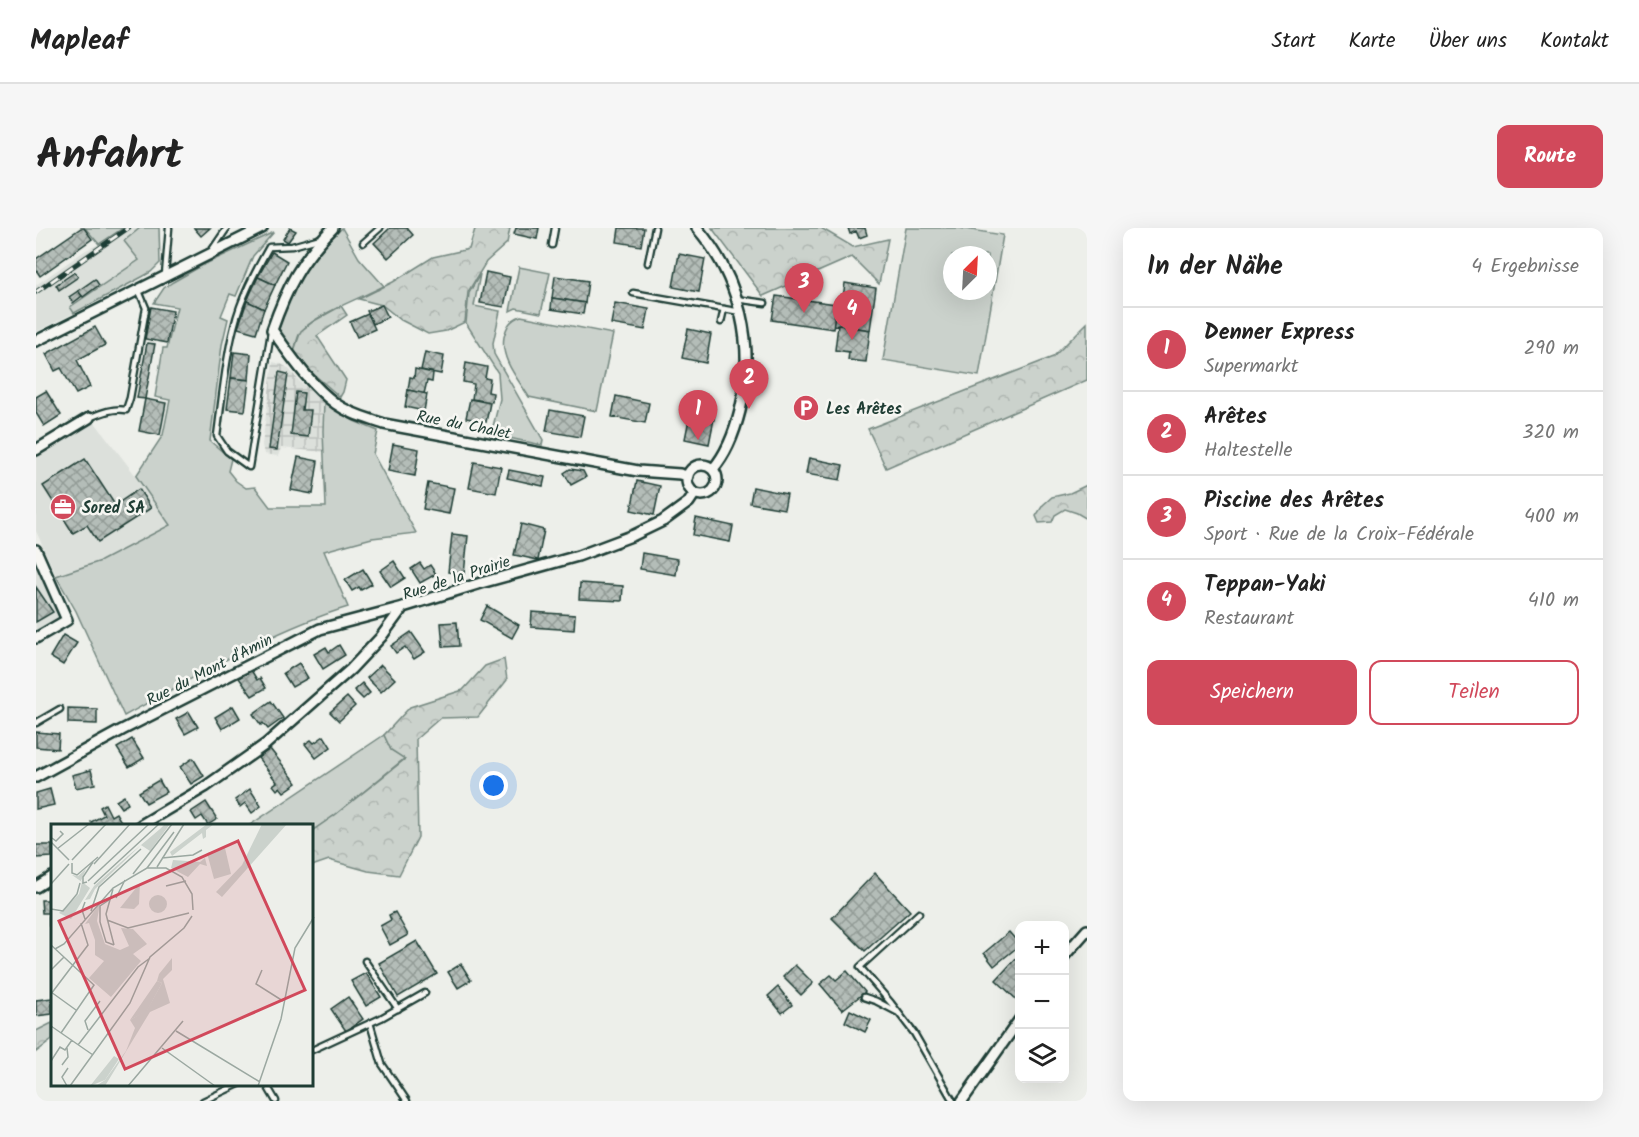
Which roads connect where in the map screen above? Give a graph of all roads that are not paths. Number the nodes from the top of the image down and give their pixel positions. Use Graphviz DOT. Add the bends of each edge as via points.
graph roads {
  1 [pos="169,228"];
  2 [pos="227,228"];
  3 [pos="262,228"];
  4 [pos="333,228"];
  5 [pos="380,228"];
  6 [pos="555,228"];
  7 [pos="655,228"];
  8 [pos="697,228"];
  9 [pos="323,238"];
  10 [pos="363,243"];
  11 [pos="552,244"];
  12 [pos="210,253"];
  13 [pos="648,263"];
  14 [pos="165,277"];
  15 [pos="139,291"];
  16 [pos="633,293"];
  17 [pos="736,299"];
  18 [pos="765,303"];
  19 [pos="724,309"];
  20 [pos="741,312"];
  21 [pos="721,322"];
  22 [pos="272,330"];
  23 [pos="36,341"];
  24 [pos="89,418"];
  25 [pos="36,450"];
  26 [pos="712,469"];
  27 [pos="688,476"];
  28 [pos="695,493"];
  29 [pos="36,550"];
  30 [pos="403,607"];
  31 [pos="36,639"];
  32 [pos="60,709"];
  33 [pos="36,723"];
  34 [pos="36,777"];
  35 [pos="143,824"];
  36 [pos="51,879"];
  37 [pos="36,887"];
  38 [pos="920,913"];
  39 [pos="1087,930"];
  40 [pos="1069,951"];
  41 [pos="365,961"];
  42 [pos="425,993"];
  43 [pos="864,997"];
  44 [pos="398,1009"];
  45 [pos="899,1014"];
  46 [pos="370,1023"];
  47 [pos="1015,1026"];
  48 [pos="314,1049"];
  49 [pos="234,1086"];
  50 [pos="267,1086"];
  51 [pos="203,1101"];
  52 [pos="276,1101"];
  53 [pos="407,1101"];
  54 [pos="953,1101"];
  55 [pos="962,1101"];
  1 -- 14 [label="lane"];
  2 -- 12 [label="lane"];
  3 -- 12 [label="street"];
  4 -- 9 [label="street"];
  5 -- 10 [label="lane"];
  6 -- 11 [label="lane"];
  7 -- 13 [label="lane"];
  8 -- 17 [label="street" via="720,260"];
  9 -- 22 [label="street" via="283,297"];
  9 -- 22 [label="lane" via="269,247 234,326 217,436 227,451 249,467"];
  12 -- 14 [label="street"];
  14 -- 15 [label="street"];
  15 -- 23 [label="street"];
  15 -- 24 [label="lane" via="146,308 126,410 105,411"];
  16 -- 19 [label="lane"];
  17 -- 18 [label="lane"];
  17 -- 20 [label="street"];
  19 -- 20 [label="lane"];
  19 -- 21 [label="lane"];
  20 -- 26 [label="street" via="747,362 743,397 733,433"];
  22 -- 27 [label="street, Rue du Chalet" via="305,376 336,404 358,416 638,471"];
  24 -- 25 [label="street"];
  26 -- 27 [label="street" via="699,465"];
  26 -- 28 [label="street" via="717,481 714,490"];
  27 -- 28 [label="street"];
  28 -- 30 [label="street, Rue de la Prairie" via="663,521 634,535 578,556"];
  29 -- 31 [label="street" via="67,620"];
  30 -- 34 [label="street, Rue du Mont d'Amin" via="320,629"];
  30 -- 35 [label="street, Rue de la Prairie" via="351,669 266,744"];
  32 -- 33 [label="lane"];
  36 -- 37 [label="street"];
  38 -- 45 [label="lane" via="861,967"];
  39 -- 40 [label="street"];
  41 -- 44 [label="lane"];
  42 -- 44 [label="lane"];
  43 -- 45 [label="lane"];
  44 -- 46 [label="lane"];
  45 -- 54 [label="lane"];
  46 -- 48 [label="lane"];
  46 -- 53 [label="lane" via="382,1064"];
  47 -- 55 [label="street"];
  49 -- 51 [label="lane"];
  50 -- 52 [label="lane"];
}
